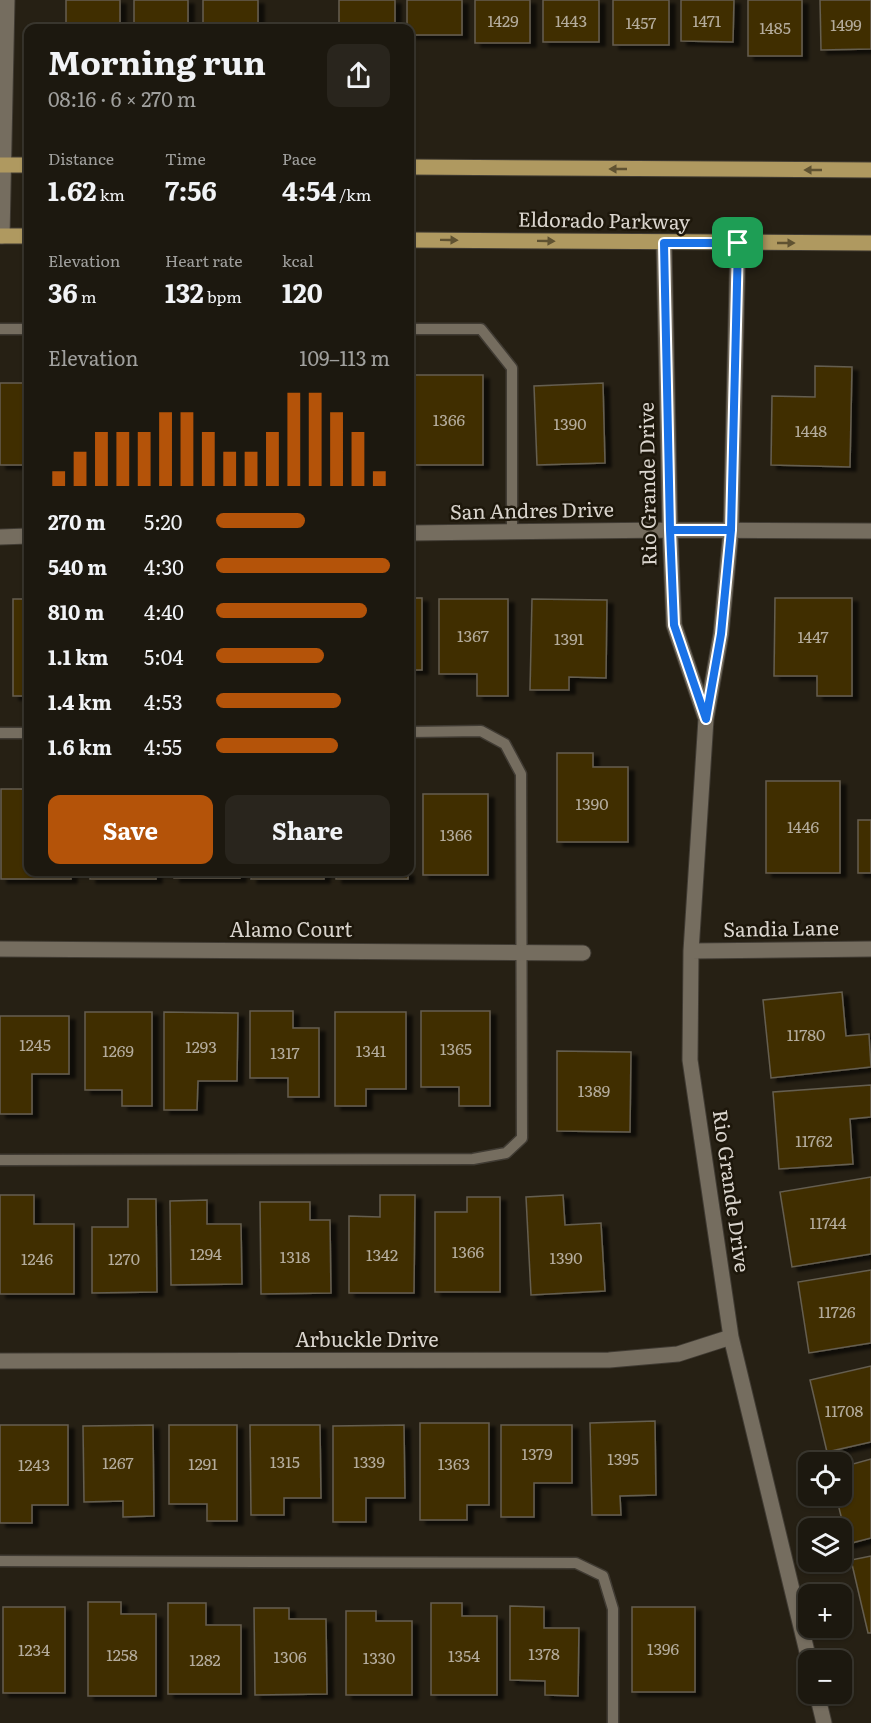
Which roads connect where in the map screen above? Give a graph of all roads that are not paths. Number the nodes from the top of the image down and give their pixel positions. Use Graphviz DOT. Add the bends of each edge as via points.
graph roads {
  1 [pos="7,0"];
  2 [pos="2,165"];
  3 [pos="24,165"];
  4 [pos="414,167"];
  5 [pos="871,170"];
  6 [pos="1,236"];
  7 [pos="24,236"];
  8 [pos="414,240"];
  9 [pos="664,243"];
  10 [pos="738,243"];
  11 [pos="871,243"];
  12 [pos="0,329"];
  13 [pos="24,329"];
  14 [pos="414,329"];
  15 [pos="670,530"];
  16 [pos="731,530"];
  17 [pos="871,531"];
  18 [pos="512,532"];
  19 [pos="414,533"];
  20 [pos="0,537"];
  21 [pos="24,537"];
  22 [pos="706,719"];
  23 [pos="414,732"];
  24 [pos="0,733"];
  25 [pos="24,733"];
  26 [pos="0,949"];
  27 [pos="871,949"];
  28 [pos="691,951"];
  29 [pos="522,952"];
  30 [pos="583,953"];
  31 [pos="0,1160"];
  32 [pos="731,1336"];
  33 [pos="0,1362"];
  34 [pos="0,1561"];
  35 [pos="807,1650"];
  36 [pos="819,1704"];
  37 [pos="613,1723"];
  38 [pos="824,1723"];
  1 -- 2 [label="street"];
  2 -- 3 [label="main road"];
  2 -- 6 [label="street"];
  5 -- 4 [label="main road, one-way"];
  6 -- 7 [label="main road"];
  8 -- 9 [label="main road, Eldorado Parkway, one-way"];
  9 -- 10 [label="main road, Eldorado Parkway"];
  9 -- 15 [label="street, Rio Grande Drive"];
  10 -- 11 [label="main road, Eldorado Parkway, one-way"];
  10 -- 16 [label="street, Rio Grande Drive"];
  12 -- 13 [label="lane"];
  14 -- 18 [label="lane" via="482,329 512,368"];
  15 -- 16 [label="street, San Andres Drive"];
  15 -- 18 [label="street, San Andres Drive"];
  15 -- 22 [label="street, Rio Grande Drive" via="674,625"];
  16 -- 17 [label="street, San Andres Drive"];
  16 -- 22 [label="street, Rio Grande Drive" via="721,634"];
  18 -- 19 [label="street, San Andres Drive"];
  20 -- 21 [label="street"];
  22 -- 28 [label="street, Rio Grande Drive"];
  23 -- 29 [label="lane" via="481,731 505,744 521,774"];
  24 -- 25 [label="lane"];
  26 -- 29 [label="street, Alamo Court"];
  27 -- 28 [label="street, Sandia Lane"];
  28 -- 32 [label="street, Rio Grande Drive" via="690,1060"];
  29 -- 30 [label="street, Alamo Court"];
  29 -- 31 [label="lane" via="522,1138 506,1153 473,1160"];
  32 -- 33 [label="street, Arbuckle Drive" via="678,1354 609,1360"];
  32 -- 35 [label="street, Rio Grande Drive"];
  34 -- 37 [label="lane" via="576,1563 603,1576 614,1609"];
  36 -- 38 [label="street"];
}
